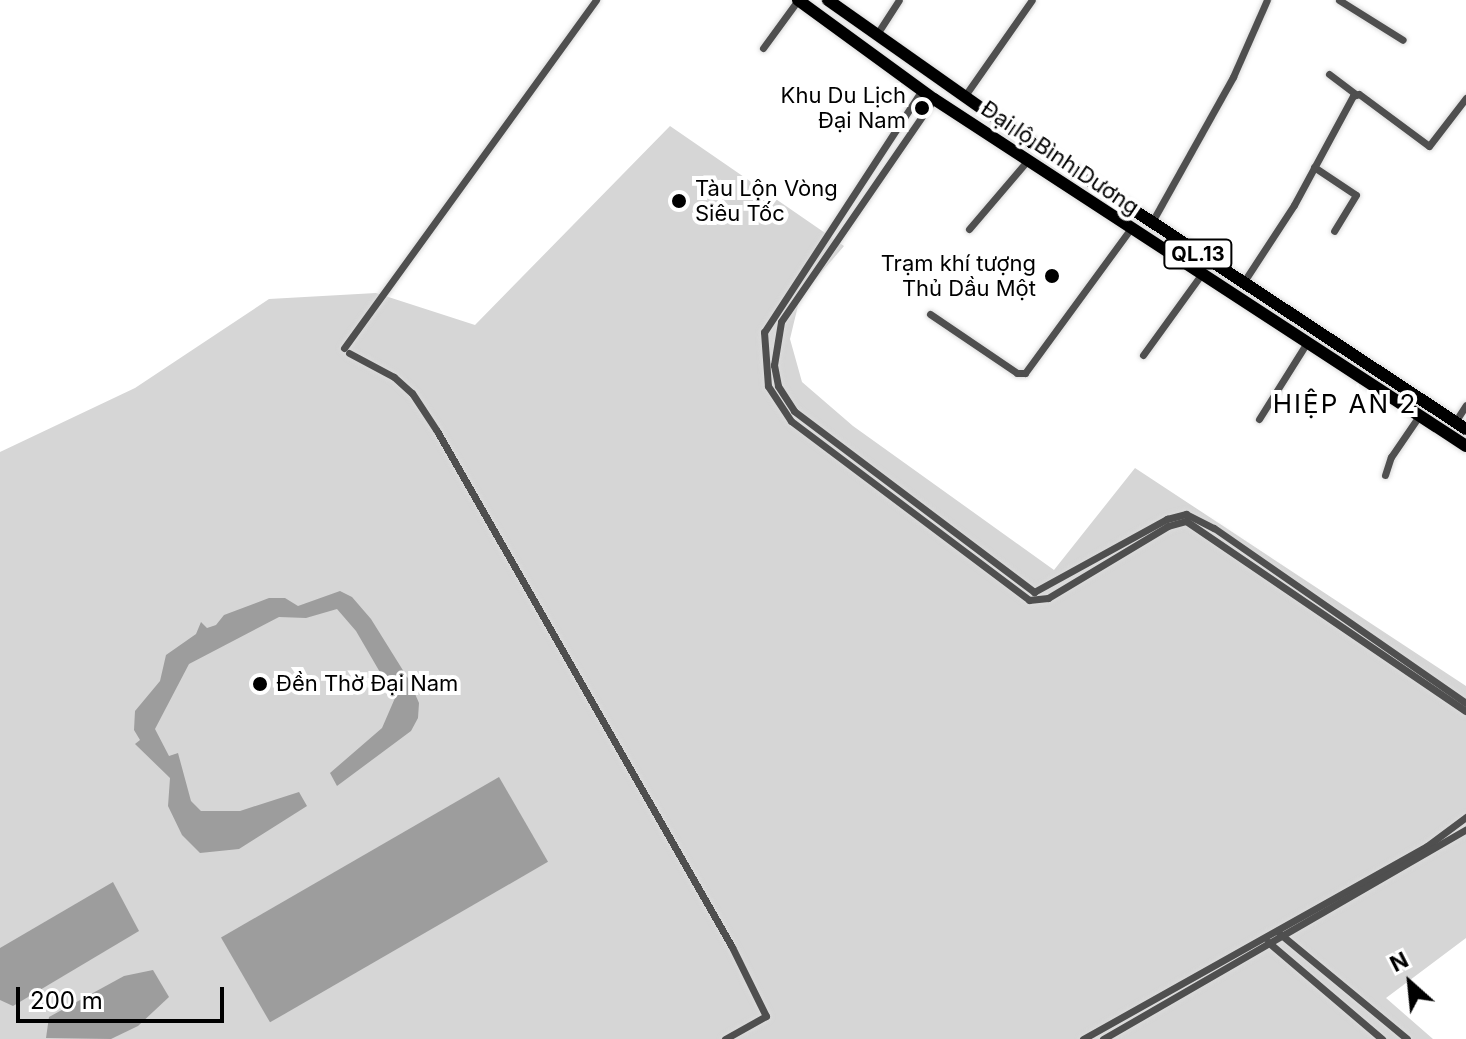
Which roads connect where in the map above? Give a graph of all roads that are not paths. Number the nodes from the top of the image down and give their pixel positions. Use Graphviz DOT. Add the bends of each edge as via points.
graph roads {
  1 [pos="596,0"];
  2 [pos="798,0"];
  3 [pos="828,0"];
  4 [pos="899,0"];
  5 [pos="1032,0"];
  6 [pos="1267,0"];
  7 [pos="1339,0"];
  8 [pos="877,34"];
  9 [pos="1403,40"];
  10 [pos="763,48"];
  11 [pos="1329,74"];
  12 [pos="933,75"];
  13 [pos="945,83"];
  14 [pos="922,90"];
  15 [pos="1356,94"];
  16 [pos="964,97"];
  17 [pos="1466,98"];
  18 [pos="934,99"];
  19 [pos="914,101"];
  20 [pos="926,110"];
  21 [pos="1028,160"];
  22 [pos="1314,167"];
  23 [pos="1152,222"];
  24 [pos="1131,228"];
  25 [pos="969,229"];
  26 [pos="1334,231"];
  27 [pos="1201,275"];
  28 [pos="1243,283"];
  29 [pos="930,314"];
  30 [pos="1306,344"];
  31 [pos="1143,355"];
  32 [pos="1466,405"];
  33 [pos="1419,416"];
  34 [pos="1259,419"];
  35 [pos="1460,426"];
  36 [pos="1466,446"];
  37 [pos="1385,475"];
  38 [pos="1466,703"];
  39 [pos="1466,711"];
  40 [pos="1466,817"];
  41 [pos="1466,829"];
  42 [pos="1279,933"];
  43 [pos="1262,937"];
  44 [pos="1270,943"];
  45 [pos="725,1039"];
  46 [pos="1083,1039"];
  47 [pos="1103,1039"];
  48 [pos="1382,1039"];
  49 [pos="1407,1039"];
  1 -- 45 [label="street" via="346,350 412,393 437,431 732,947 766,1016"];
  2 -- 10 [label="street"];
  2 -- 14 [label="highway, Đại lộ Bình Dương / QL.13"];
  3 -- 8 [label="highway, Đại lộ Bình Dương / QL.13"];
  4 -- 8 [label="street"];
  5 -- 16 [label="street"];
  6 -- 23 [label="street" via="1233,77"];
  7 -- 9 [label="street"];
  8 -- 12 [label="highway, Đại lộ Bình Dương / QL.13"];
  11 -- 15 [label="street"];
  12 -- 13 [label="highway, Đại lộ Bình Dương / QL.13"];
  12 -- 14 [label="highway"];
  13 -- 16 [label="highway, Đại lộ Bình Dương / QL.13"];
  13 -- 18 [label="highway"];
  14 -- 18 [label="highway, Đại lộ Bình Dương / QL.13"];
  14 -- 19 [label="street"];
  15 -- 17 [label="street" via="1429,146"];
  15 -- 22 [label="street"];
  16 -- 23 [label="highway, Đại lộ Bình Dương / QL.13"];
  18 -- 20 [label="street"];
  18 -- 21 [label="highway, Đại lộ Bình Dương / QL.13"];
  19 -- 20 [label="street"];
  19 -- 39 [label="street" via="764,332 768,386 791,421 1029,600 1048,598 1168,526 1186,521"];
  20 -- 38 [label="street" via="781,322 774,365 778,386 794,411 1034,592 1167,519 1186,514 1214,528"];
  21 -- 24 [label="highway, Đại lộ Bình Dương / QL.13"];
  21 -- 25 [label="street"];
  22 -- 26 [label="street" via="1356,195"];
  22 -- 28 [label="street"];
  23 -- 28 [label="highway, Đại lộ Bình Dương / QL.13"];
  24 -- 27 [label="highway, Đại lộ Bình Dương / QL.13"];
  24 -- 29 [label="street" via="1025,373 1017,373"];
  27 -- 30 [label="highway, Đại lộ Bình Dương / QL.13"];
  27 -- 31 [label="street"];
  28 -- 35 [label="highway, Đại lộ Bình Dương / QL.13"];
  30 -- 33 [label="highway, Đại lộ Bình Dương / QL.13"];
  30 -- 34 [label="street"];
  32 -- 35 [label="street"];
  33 -- 36 [label="highway, Đại lộ Bình Dương / QL.13"];
  33 -- 37 [label="street"];
  40 -- 42 [label="street" via="1427,846"];
  41 -- 42 [label="street"];
  42 -- 43 [label="street"];
  42 -- 44 [label="street"];
  42 -- 49 [label="street"];
  43 -- 44 [label="street"];
  43 -- 46 [label="street"];
  44 -- 47 [label="street"];
  44 -- 48 [label="street"];
}
